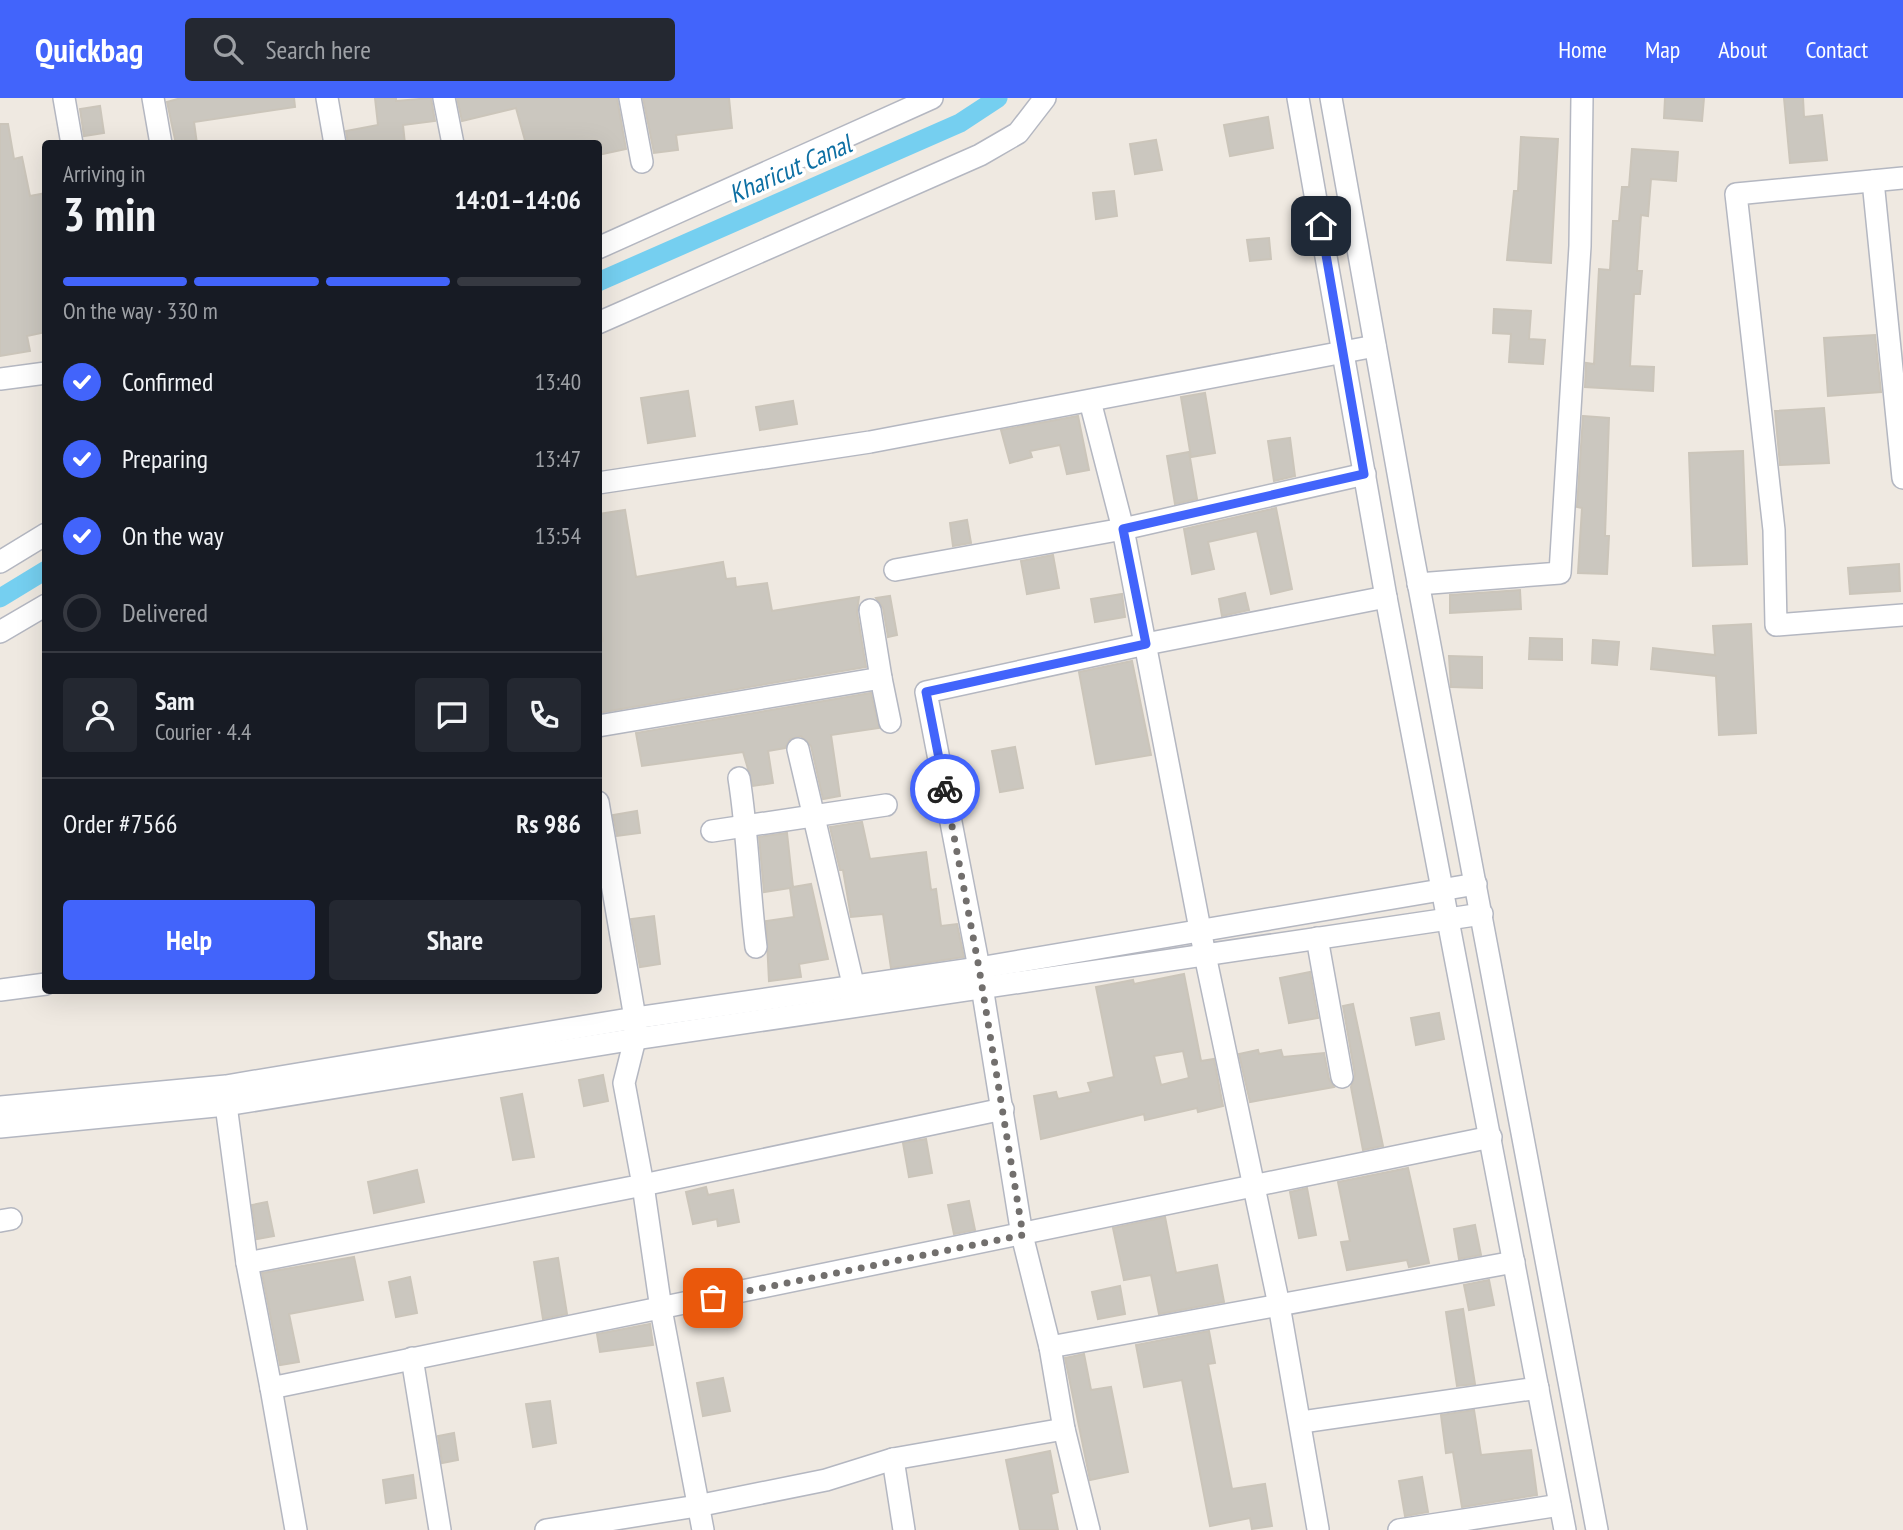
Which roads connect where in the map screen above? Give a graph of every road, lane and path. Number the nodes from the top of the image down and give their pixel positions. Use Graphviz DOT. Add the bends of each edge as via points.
graph roads {
  1 [pos="64,98"];
  2 [pos="153,98"];
  3 [pos="327,98"];
  4 [pos="444,98"];
  5 [pos="630,98"];
  6 [pos="932,98"];
  7 [pos="1045,98"];
  8 [pos="1298,98"];
  9 [pos="1332,98"];
  10 [pos="1582,98"];
  11 [pos="71,140"];
  12 [pos="160,140"];
  13 [pos="334,140"];
  14 [pos="452,140"];
  15 [pos="642,162"];
  16 [pos="1903,178"];
  17 [pos="1873,181"];
  18 [pos="602,246"];
  19 [pos="602,321"];
  20 [pos="1376,346"];
  21 [pos="1343,353"];
  22 [pos="42,374"];
  23 [pos="0,379"];
  24 [pos="1090,401"];
  25 [pos="1364,474"];
  26 [pos="1903,478"];
  27 [pos="602,482"];
  28 [pos="1123,529"];
  29 [pos="42,536"];
  30 [pos="0,562"];
  31 [pos="895,570"];
  32 [pos="1418,584"];
  33 [pos="1386,597"];
  34 [pos="42,606"];
  35 [pos="870,610"];
  36 [pos="1903,615"];
  37 [pos="0,632"];
  38 [pos="1146,644"];
  39 [pos="881,678"];
  40 [pos="890,722"];
  41 [pos="602,725"];
  42 [pos="798,749"];
  43 [pos="738,778"];
  44 [pos="886,805"];
  45 [pos="815,818"];
  46 [pos="602,826"];
  47 [pos="744,828"];
  48 [pos="712,831"];
  49 [pos="1476,884"];
  50 [pos="1443,891"];
  51 [pos="1482,914"];
  52 [pos="1448,919"];
  53 [pos="1200,931"];
  54 [pos="1317,938"];
  55 [pos="757,947"];
  56 [pos="1205,955"];
  57 [pos="981,978"];
  58 [pos="42,985"];
  59 [pos="854,988"];
  60 [pos="0,990"];
  61 [pos="635,1028"];
  62 [pos="1342,1077"];
  63 [pos="226,1105"];
  64 [pos="0,1107"];
  65 [pos="1003,1109"];
  66 [pos="0,1127"];
  67 [pos="1491,1137"];
  68 [pos="643,1185"];
  69 [pos="1253,1187"];
  70 [pos="1023,1235"];
  71 [pos="1514,1262"];
  72 [pos="247,1263"];
  73 [pos="1279,1305"];
  74 [pos="661,1308"];
  75 [pos="1049,1346"];
  76 [pos="412,1358"];
  77 [pos="271,1388"];
  78 [pos="1538,1388"];
  79 [pos="1302,1422"];
  80 [pos="1064,1429"];
  81 [pos="893,1459"];
  82 [pos="1560,1505"];
  83 [pos="697,1506"];
  84 [pos="296,1530"];
  85 [pos="440,1530"];
  86 [pos="547,1530"];
  87 [pos="703,1530"];
  88 [pos="904,1530"];
  89 [pos="1089,1530"];
  90 [pos="1318,1530"];
  91 [pos="1399,1530"];
  92 [pos="1565,1530"];
  93 [pos="1597,1530"];
  1 -- 11 [label="street"];
  2 -- 12 [label="street"];
  3 -- 13 [label="street"];
  4 -- 14 [label="street"];
  5 -- 15 [label="street"];
  6 -- 18 [label="street"];
  7 -- 19 [label="street" via="1018,133 980,155"];
  8 -- 21 [label="street"];
  9 -- 20 [label="street"];
  10 -- 32 [label="street" via="1580,246 1560,573"];
  16 -- 17 [label="street"];
  17 -- 26 [label="street"];
  17 -- 36 [label="street" via="1736,194 1774,530 1776,625"];
  20 -- 21 [label="street"];
  20 -- 32 [label="street"];
  21 -- 24 [label="street"];
  21 -- 25 [label="street"];
  22 -- 23 [label="street"];
  24 -- 27 [label="street" via="870,442"];
  24 -- 28 [label="street"];
  25 -- 28 [label="street"];
  25 -- 33 [label="street"];
  28 -- 31 [label="street"];
  28 -- 38 [label="street"];
  29 -- 30 [label="street"];
  32 -- 49 [label="street"];
  33 -- 38 [label="street"];
  33 -- 50 [label="street"];
  34 -- 37 [label="street"];
  35 -- 39 [label="street"];
  38 -- 53 [label="street"];
  38 -- 57 [label="street" via="926,692"];
  39 -- 40 [label="street"];
  39 -- 41 [label="street"];
  42 -- 45 [label="street"];
  43 -- 47 [label="street"];
  44 -- 45 [label="street"];
  45 -- 47 [label="street"];
  45 -- 59 [label="street"];
  46 -- 61 [label="street"];
  47 -- 48 [label="street"];
  47 -- 55 [label="street"];
  49 -- 50 [label="street"];
  49 -- 51 [label="street"];
  50 -- 52 [label="street"];
  50 -- 53 [label="street"];
  51 -- 52 [label="street"];
  51 -- 93 [label="street"];
  52 -- 54 [label="street"];
  52 -- 67 [label="street"];
  53 -- 56 [label="street"];
  53 -- 57 [label="street"];
  54 -- 56 [label="street"];
  54 -- 62 [label="street"];
  56 -- 57 [label="street"];
  56 -- 69 [label="street"];
  57 -- 59 [label="street"];
  57 -- 61 [label="street"];
  57 -- 65 [label="street"];
  58 -- 60 [label="street"];
  59 -- 61 [label="street"];
  61 -- 63 [label="street"];
  61 -- 64 [label="street" via="226,1086"];
  61 -- 68 [label="street" via="624,1083"];
  63 -- 66 [label="street"];
  63 -- 72 [label="street"];
  65 -- 68 [label="street"];
  65 -- 70 [label="street"];
  67 -- 69 [label="street"];
  67 -- 71 [label="street"];
  68 -- 72 [label="street"];
  68 -- 74 [label="street"];
  69 -- 70 [label="street"];
  69 -- 73 [label="street"];
  70 -- 74 [label="street"];
  70 -- 75 [label="street"];
  71 -- 73 [label="street"];
  71 -- 78 [label="street"];
  72 -- 77 [label="street"];
  73 -- 75 [label="street"];
  73 -- 79 [label="street"];
  74 -- 76 [label="street"];
  74 -- 83 [label="street"];
  75 -- 80 [label="street"];
  76 -- 77 [label="street"];
  76 -- 85 [label="street"];
  77 -- 84 [label="street"];
  78 -- 79 [label="street"];
  78 -- 82 [label="street"];
  79 -- 90 [label="street"];
  80 -- 81 [label="street"];
  80 -- 89 [label="street"];
  81 -- 83 [label="street" via="826,1480"];
  81 -- 88 [label="street"];
  82 -- 91 [label="street"];
  82 -- 92 [label="street"];
  83 -- 86 [label="street"];
  83 -- 87 [label="street"];
}
